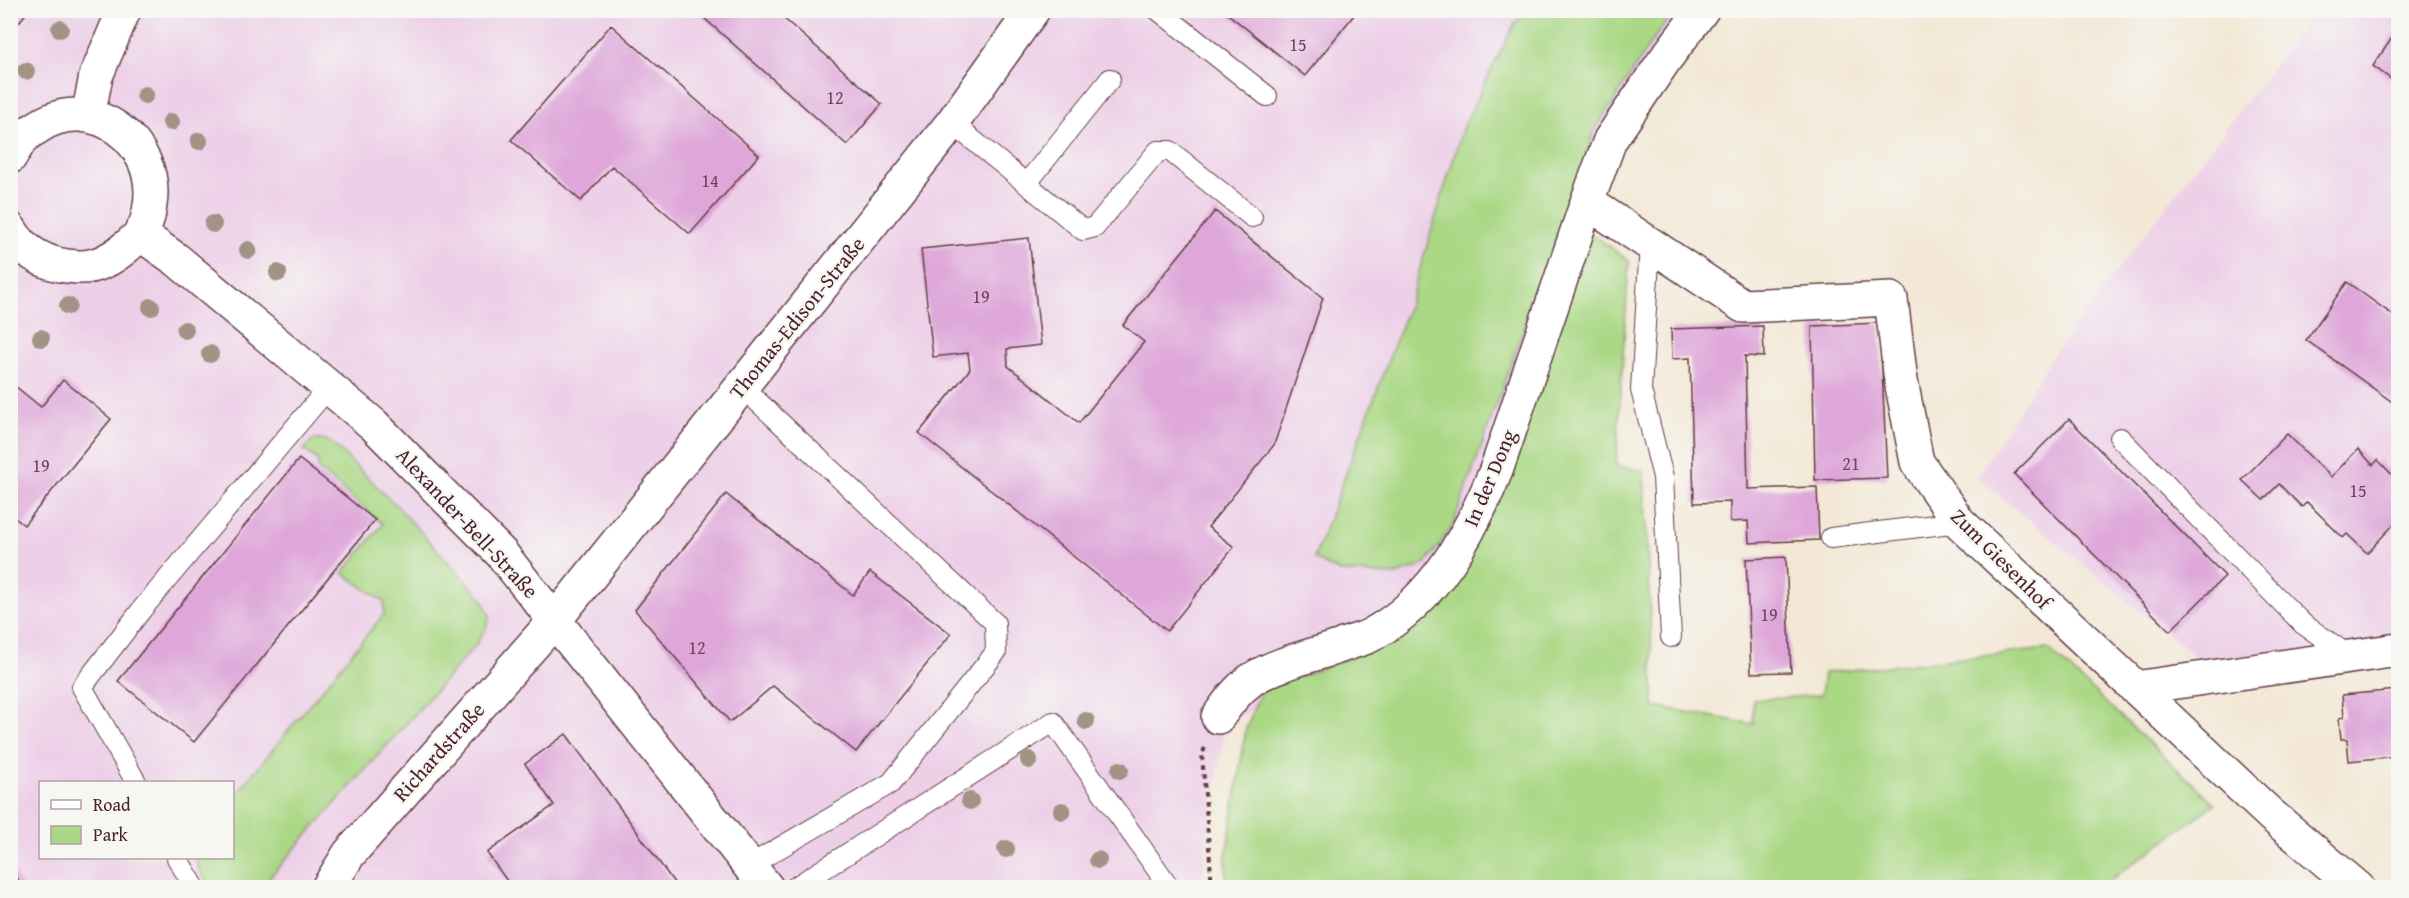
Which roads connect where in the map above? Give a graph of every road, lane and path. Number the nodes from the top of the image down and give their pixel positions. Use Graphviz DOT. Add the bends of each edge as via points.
graph roads {
  1 [pos="124,10"];
  2 [pos="1033,10"];
  3 [pos="1158,10"];
  4 [pos="1702,10"];
  5 [pos="1110,80"];
  6 [pos="1267,96"];
  7 [pos="88,116"];
  8 [pos="952,123"];
  9 [pos="10,157"];
  10 [pos="1027,183"];
  11 [pos="1587,202"];
  12 [pos="1252,217"];
  13 [pos="10,229"];
  14 [pos="140,234"];
  15 [pos="1650,244"];
  16 [pos="329,387"];
  17 [pos="742,387"];
  18 [pos="2120,438"];
  19 [pos="1959,522"];
  20 [pos="1832,538"];
  21 [pos="555,620"];
  22 [pos="1671,637"];
  23 [pos="2398,650"];
  24 [pos="2351,657"];
  25 [pos="2135,688"];
  26 [pos="1218,717"];
  27 [pos="135,781"];
  28 [pos="178,859"];
  29 [pos="758,877"];
  30 [pos="195,888"];
  31 [pos="328,888"];
  32 [pos="794,888"];
  33 [pos="1170,888"];
  34 [pos="1212,888"];
  35 [pos="2358,888"];
  1 -- 7 [label="street" via="96,76"];
  2 -- 8 [label="street, Thomas-Edison-Straße"];
  3 -- 6 [label="lane"];
  4 -- 11 [label="street, In der Dong" via="1610,140"];
  5 -- 10 [label="lane"];
  7 -- 9 [label="street" via="45,122 23,137"];
  7 -- 14 [label="street" via="117,128 137,145 147,162 153,188 148,218"];
  8 -- 10 [label="lane"];
  8 -- 17 [label="street, Thomas-Edison-Straße"];
  10 -- 12 [label="lane" via="1083,230 1095,227 1158,152 1170,151"];
  11 -- 15 [label="street, Zum Giesenhof"];
  11 -- 26 [label="street, In der Dong" via="1482,508 1450,562 1428,590 1370,636 1252,680 1232,697"];
  13 -- 14 [label="street" via="34,256 58,266 88,267 113,258"];
  14 -- 16 [label="street, Alexander-Bell-Straße" via="177,260"];
  15 -- 19 [label="street, Zum Giesenhof" via="1743,306 1891,299 1901,381 1917,462"];
  15 -- 22 [label="lane" via="1641,390 1663,477"];
  16 -- 21 [label="street, Alexander-Bell-Straße" via="375,425 501,553"];
  16 -- 27 [label="lane" via="143,608 82,687"];
  17 -- 21 [label="street, Thomas-Edison-Straße"];
  17 -- 29 [label="lane" via="995,623 996,652 891,783"];
  18 -- 24 [label="lane" via="2303,624"];
  19 -- 20 [label="lane"];
  19 -- 25 [label="street, Zum Giesenhof"];
  21 -- 29 [label="street, Alexander-Bell-Straße"];
  21 -- 31 [label="street, Richardstraße" via="349,854"];
  23 -- 24 [label="street"];
  24 -- 25 [label="street"];
  25 -- 35 [label="street, Zum Giesenhof" via="2270,814"];
  26 -- 34 [label="path" via="1202,754"];
  28 -- 30 [label="lane"];
  32 -- 33 [label="lane" via="1053,722"];
}
